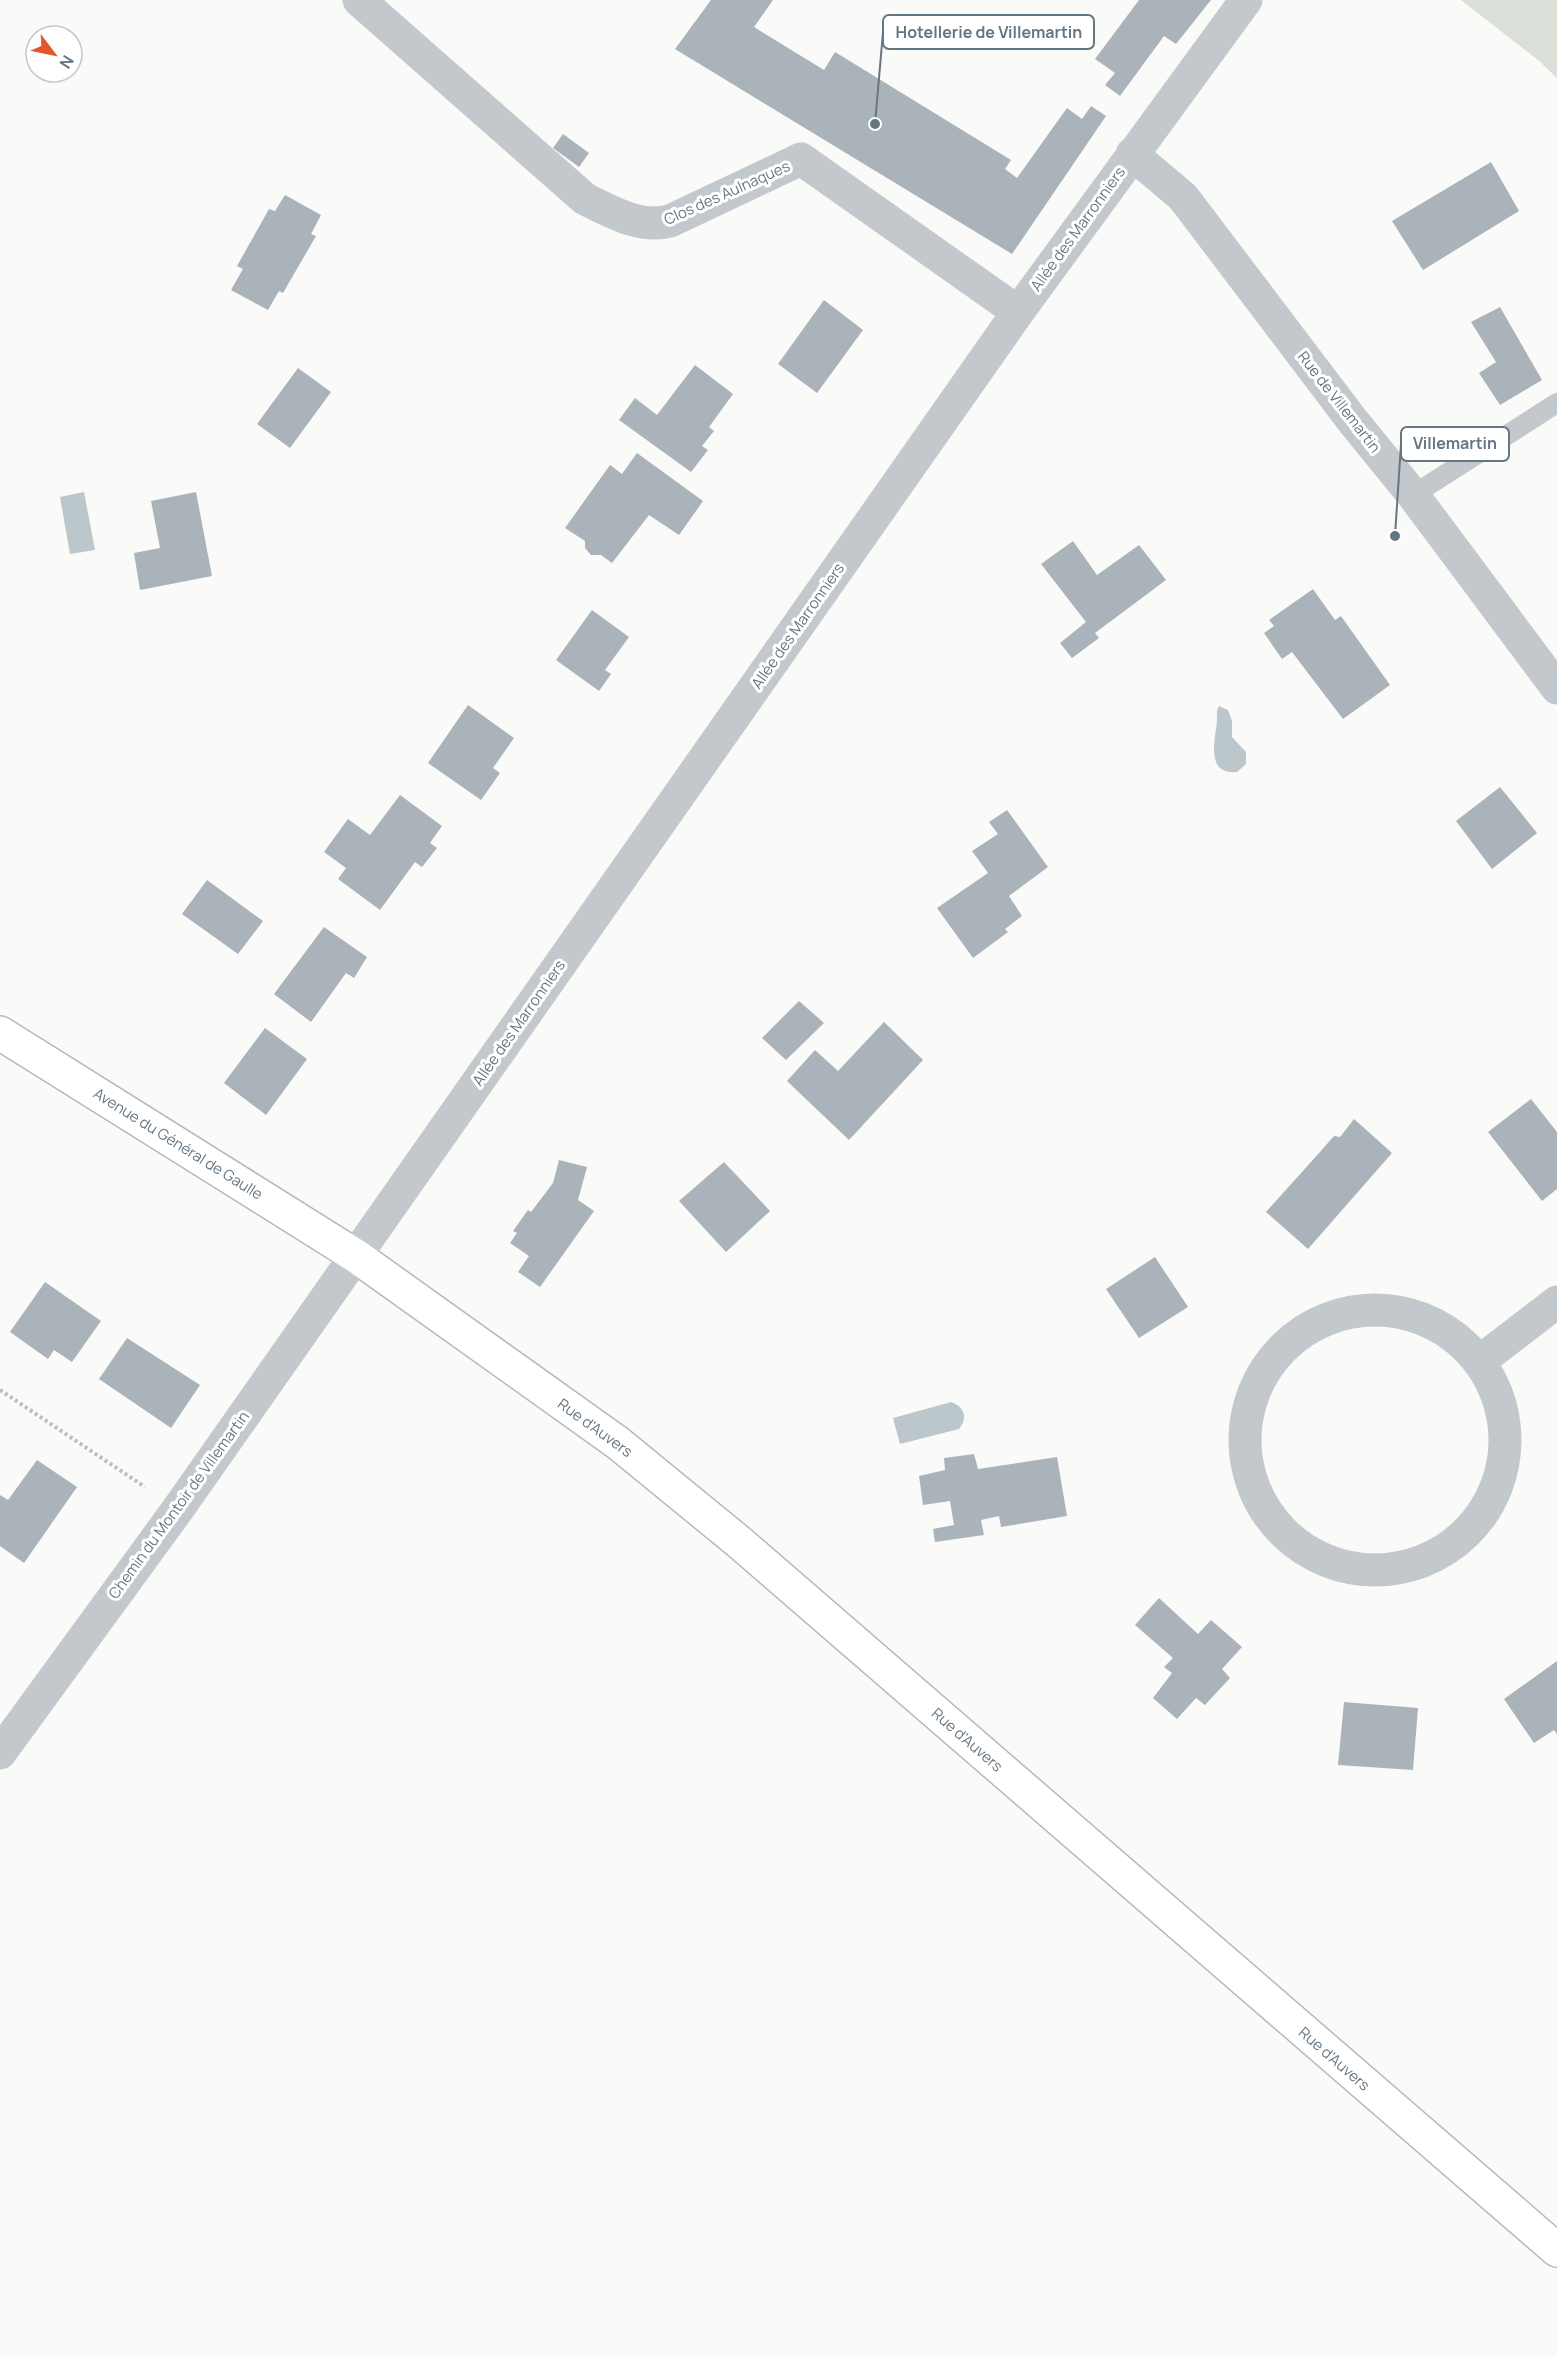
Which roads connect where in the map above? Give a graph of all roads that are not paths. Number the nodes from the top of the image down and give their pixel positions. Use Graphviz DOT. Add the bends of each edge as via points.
graph roads {
  1 [pos="359,0"];
  2 [pos="1246,0"];
  3 [pos="1132,154"];
  4 [pos="1018,312"];
  5 [pos="1557,403"];
  6 [pos="1413,495"];
  7 [pos="1557,688"];
  8 [pos="0,1033"];
  9 [pos="356,1256"];
  10 [pos="1557,1302"];
  11 [pos="1480,1361"];
  12 [pos="0,1753"];
  13 [pos="1557,2250"];
  1 -- 4 [label="street, Clos des Aulnaques" via="585,199 627,219 657,225 670,221 801,159"];
  2 -- 3 [label="street, Allée des Marronniers"];
  3 -- 4 [label="street, Allée des Marronniers"];
  3 -- 6 [label="street, Rue de Villemartin" via="1183,196"];
  4 -- 9 [label="street, Allée des Marronniers"];
  5 -- 6 [label="lane"];
  6 -- 7 [label="street, Rue de Villemartin"];
  8 -- 9 [label="main road, Avenue du Général de Gaulle"];
  9 -- 12 [label="street, Chemin du Montoir de Villemartin"];
  9 -- 13 [label="main road, Rue d'Auvers" via="618,1443 739,1542"];
  10 -- 11 [label="street"];
  11 -- 11 [label="street" via="1503,1407 1505,1458 1488,1506 1454,1545 1409,1568 1358,1570 1309,1554 1271,1520 1249,1474 1245,1423 1262,1374 1296,1336 1342,1313 1394,1311 1442,1327"];
}
